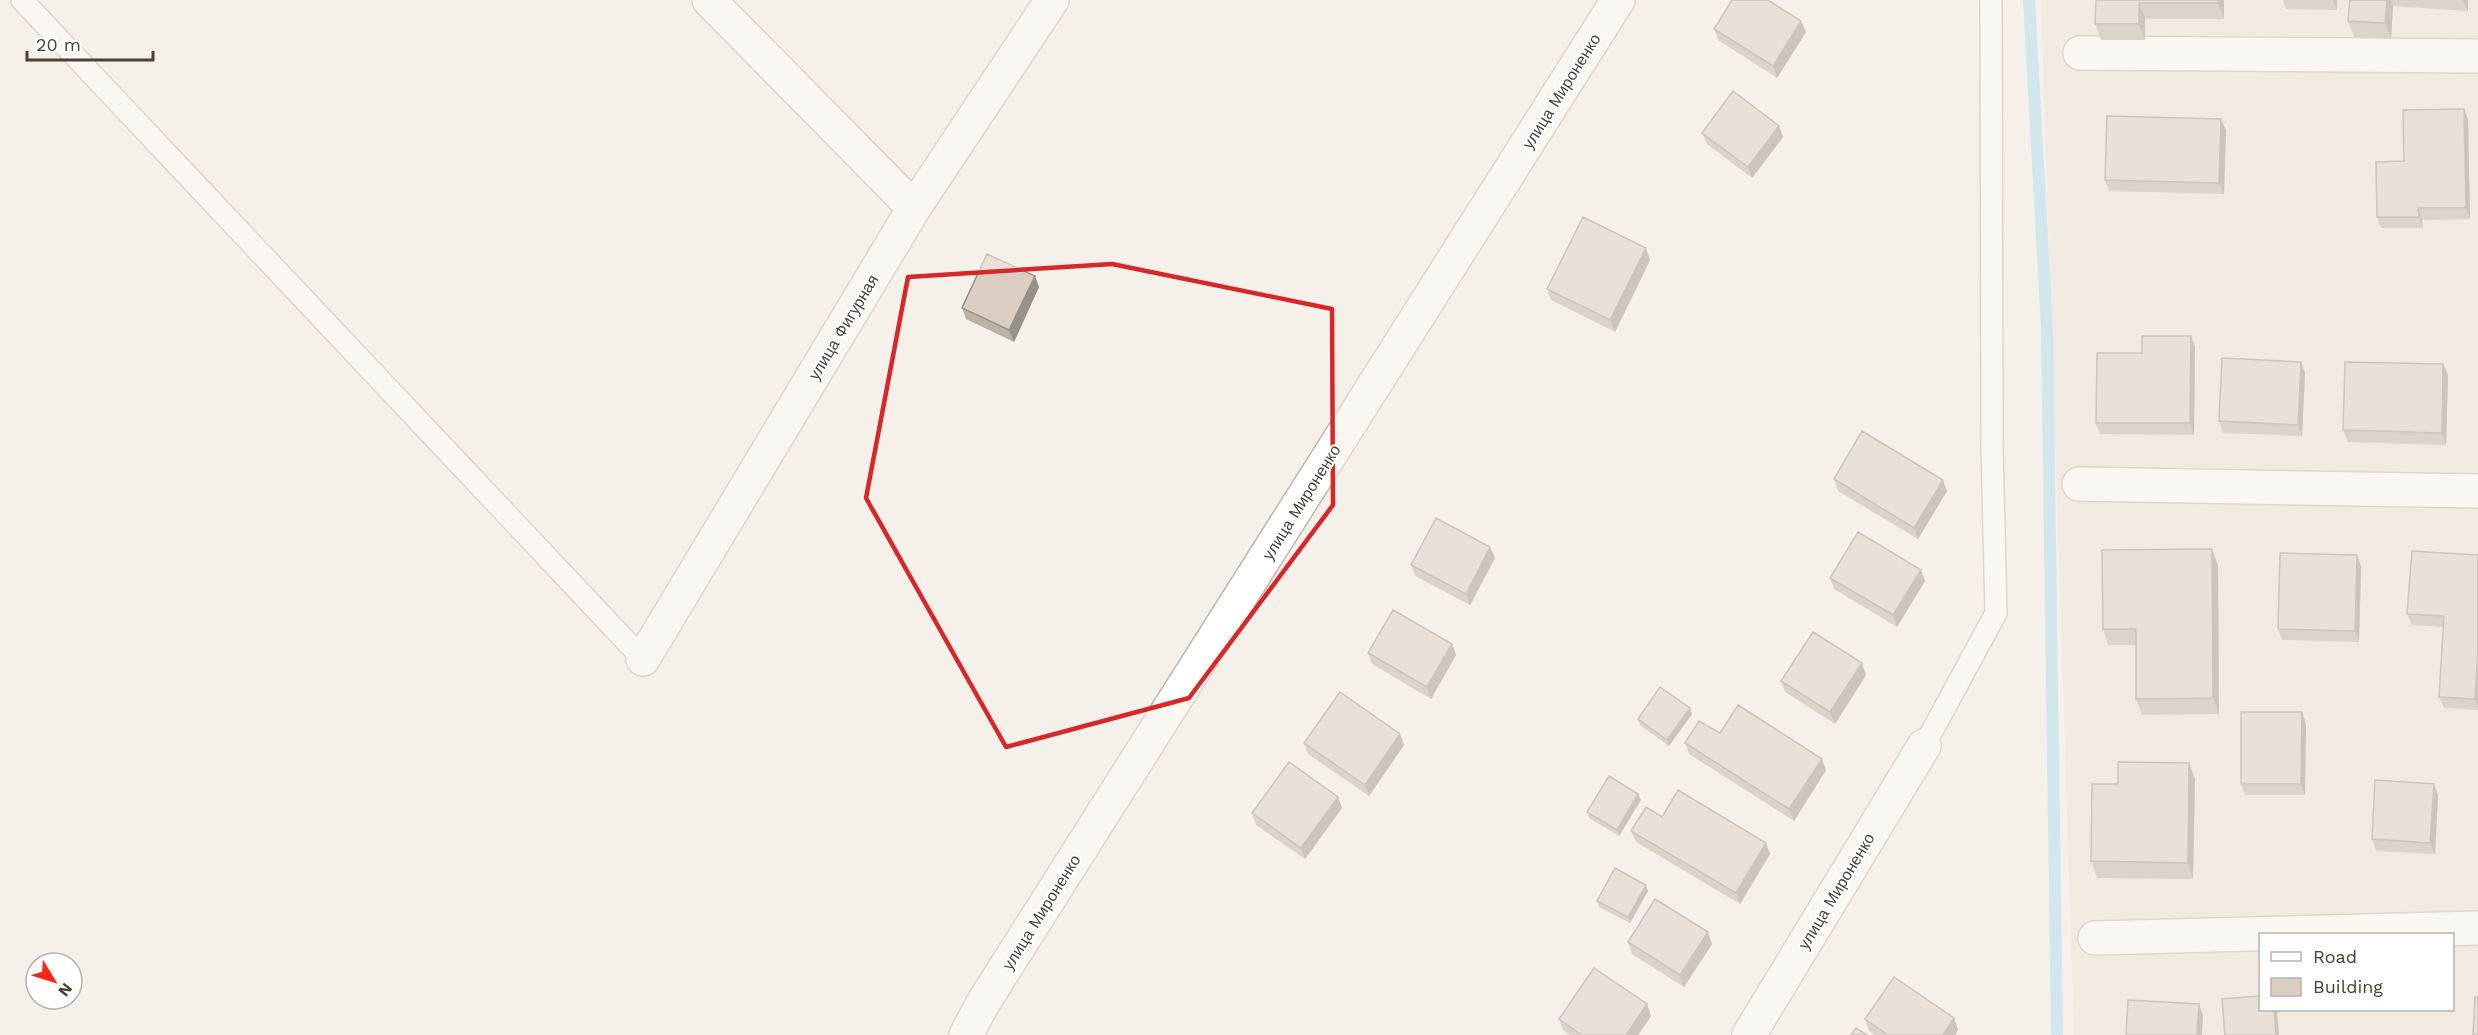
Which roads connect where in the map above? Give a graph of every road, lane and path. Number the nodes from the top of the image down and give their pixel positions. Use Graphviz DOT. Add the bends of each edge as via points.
graph roads {
  1 [pos="22,0"];
  2 [pos="709,0"];
  3 [pos="1053,0"];
  4 [pos="1618,0"];
  5 [pos="1991,0"];
  6 [pos="2080,53"];
  7 [pos="2478,56"];
  8 [pos="914,208"];
  9 [pos="2079,484"];
  10 [pos="2478,491"];
  11 [pos="644,659"];
  12 [pos="1924,746"];
  13 [pos="2478,928"];
  14 [pos="2286,933"];
  15 [pos="2259,934"];
  16 [pos="2095,938"];
  17 [pos="983,1003"];
  18 [pos="966,1035"];
  19 [pos="989,1035"];
  20 [pos="1749,1035"];
  1 -- 11 [label="lane"];
  2 -- 8 [label="street"];
  3 -- 8 [label="street, улица Фигурная"];
  4 -- 17 [label="street, улица Мироненко"];
  5 -- 12 [label="lane" via="1996,613"];
  6 -- 7 [label="street"];
  8 -- 11 [label="street, улица Фигурная"];
  9 -- 10 [label="street"];
  12 -- 20 [label="street, улица Мироненко"];
  13 -- 14 [label="street"];
  15 -- 16 [label="street"];
  17 -- 18 [label="street, улица Мироненко"];
  17 -- 19 [label="street"];
}
